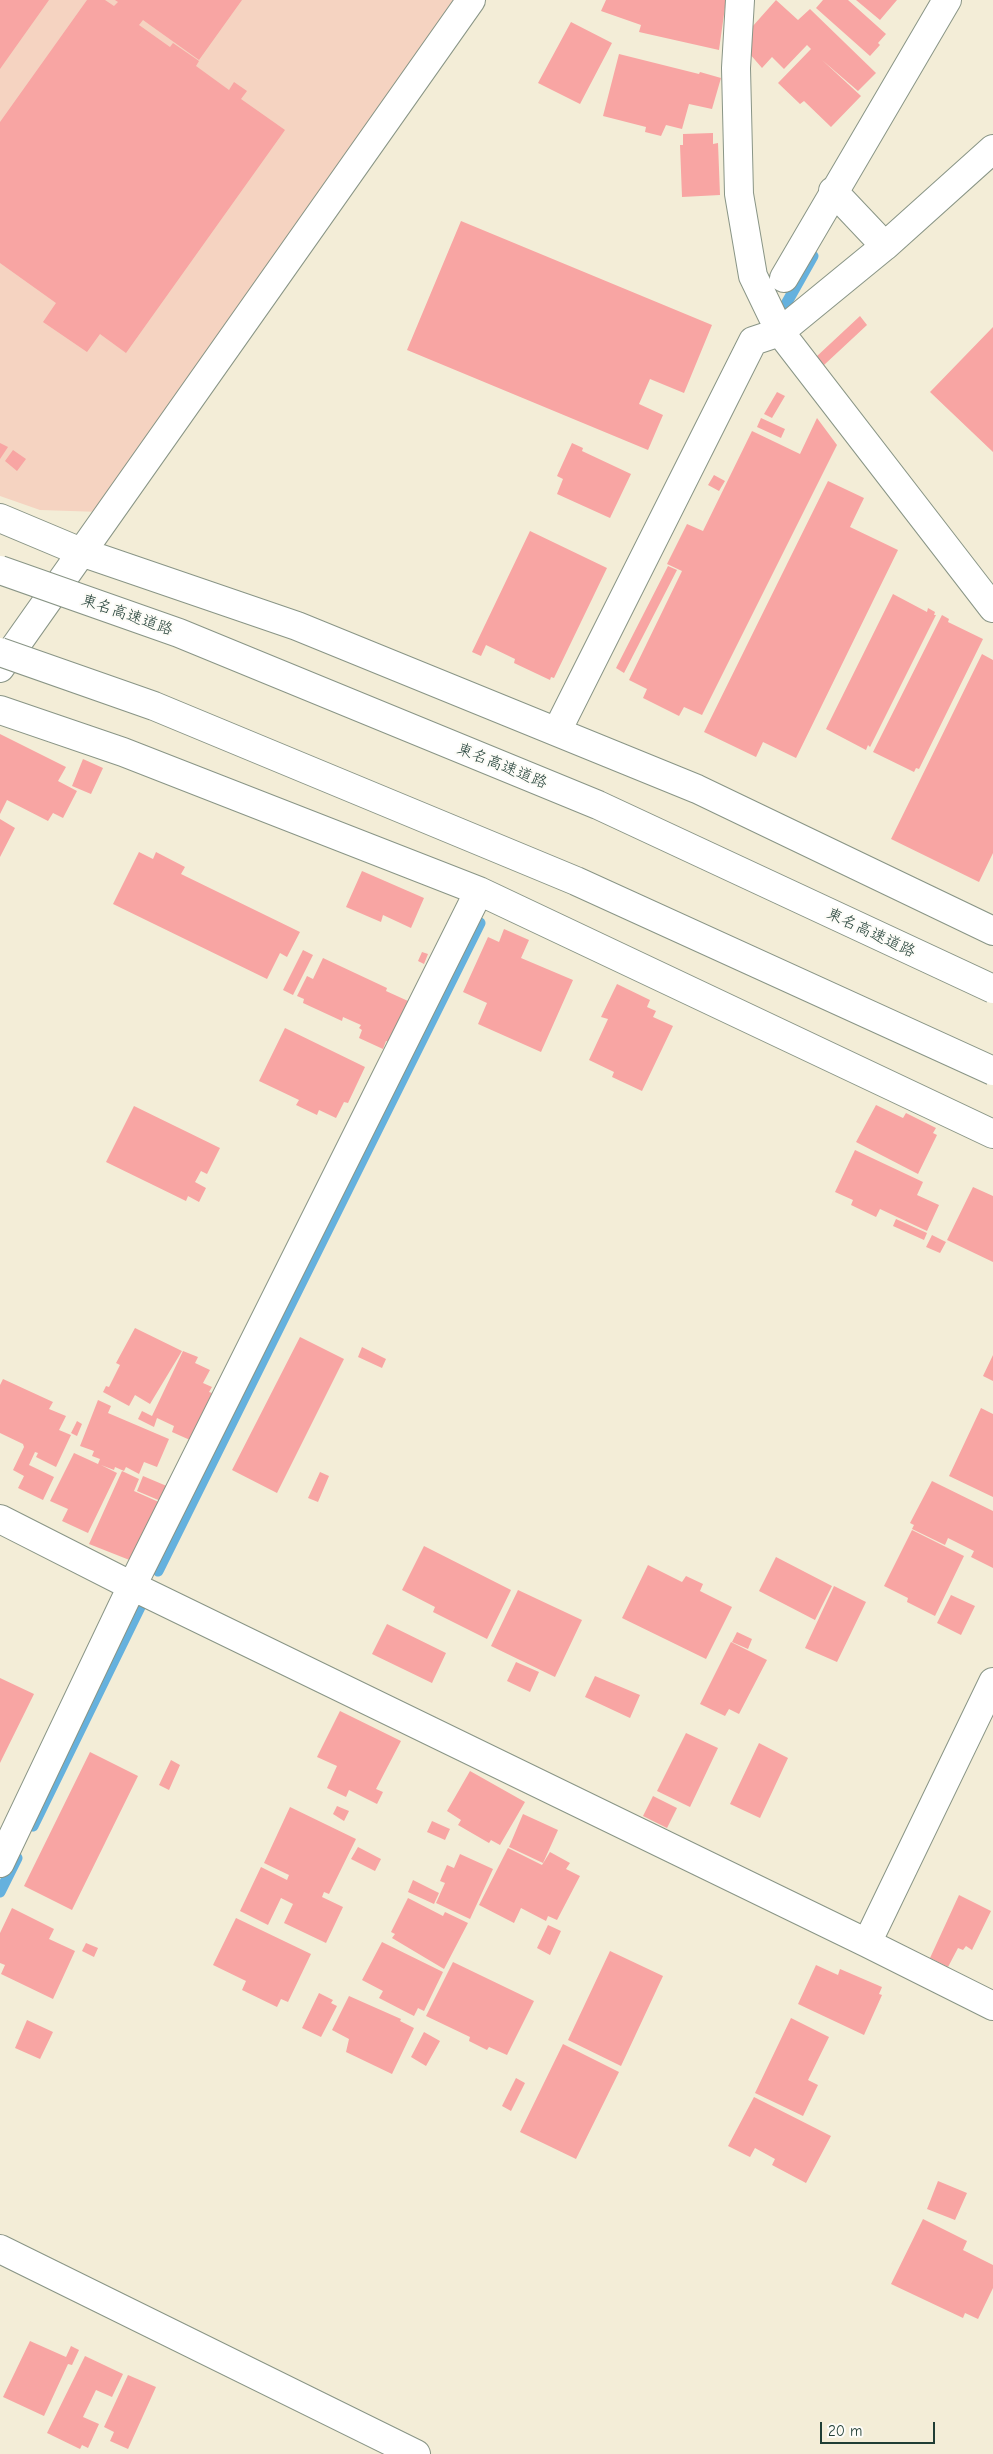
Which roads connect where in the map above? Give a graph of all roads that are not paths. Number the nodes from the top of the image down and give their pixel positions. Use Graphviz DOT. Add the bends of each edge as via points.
graph roads {
  1 [pos="471,0"];
  2 [pos="740,0"];
  3 [pos="946,0"];
  4 [pos="993,150"];
  5 [pos="833,191"];
  6 [pos="885,246"];
  7 [pos="784,278"];
  8 [pos="780,332"];
  9 [pos="0,518"];
  10 [pos="81,552"];
  11 [pos="0,570"];
  12 [pos="993,608"];
  13 [pos="0,652"];
  14 [pos="0,668"];
  15 [pos="0,710"];
  16 [pos="556,731"];
  17 [pos="479,891"];
  18 [pos="993,931"];
  19 [pos="993,989"];
  20 [pos="993,1071"];
  21 [pos="993,1134"];
  22 [pos="0,1519"];
  23 [pos="132,1586"];
  24 [pos="993,1682"];
  25 [pos="0,1863"];
  26 [pos="867,1942"];
  27 [pos="993,2006"];
  28 [pos="0,2249"];
  29 [pos="416,2454"];
  1 -- 10 [label="main road"];
  2 -- 8 [label="main road" via="736,68 739,194 753,276"];
  3 -- 5 [label="main road"];
  4 -- 6 [label="main road"];
  5 -- 6 [label="main road"];
  5 -- 7 [label="main road"];
  6 -- 8 [label="main road"];
  8 -- 12 [label="main road"];
  8 -- 16 [label="main road" via="753,341"];
  9 -- 10 [label="main road"];
  10 -- 14 [label="main road"];
  10 -- 16 [label="main road" via="298,626"];
  11 -- 19 [label="main road, 東名高速道路, bridge" via="179,633 598,805"];
  13 -- 20 [label="main road, bridge" via="154,706 576,881"];
  15 -- 17 [label="main road" via="123,752"];
  16 -- 18 [label="main road" via="697,789"];
  17 -- 21 [label="main road"];
  17 -- 23 [label="main road"];
  22 -- 23 [label="main road"];
  23 -- 25 [label="main road"];
  23 -- 26 [label="main road"];
  24 -- 26 [label="main road"];
  26 -- 27 [label="main road"];
  28 -- 29 [label="main road"];
}
